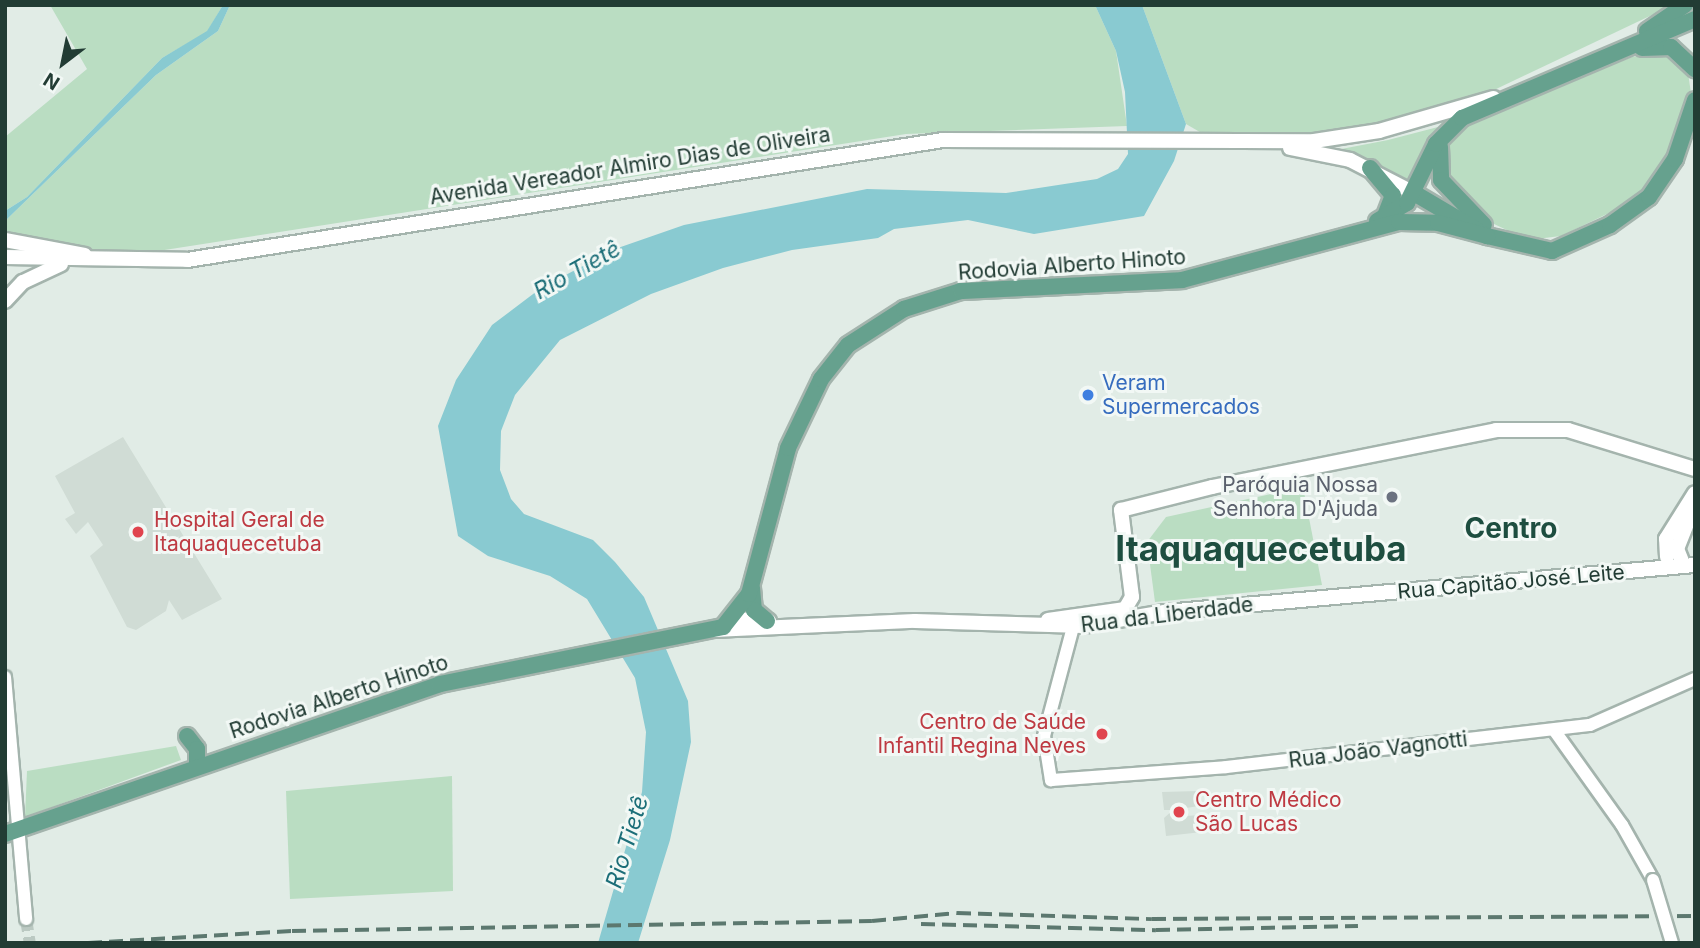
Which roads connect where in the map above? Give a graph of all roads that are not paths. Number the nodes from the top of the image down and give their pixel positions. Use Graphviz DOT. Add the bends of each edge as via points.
graph roads {
  1 [pos="1685,5"];
  2 [pos="1695,19"];
  3 [pos="1612,52"];
  4 [pos="1695,69"];
  5 [pos="1507,94"];
  6 [pos="1695,100"];
  7 [pos="1445,131"];
  8 [pos="1264,144"];
  9 [pos="1370,168"];
  10 [pos="1414,193"];
  11 [pos="1384,218"];
  12 [pos="1352,231"];
  13 [pos="1487,236"];
  14 [pos="5,240"];
  15 [pos="1513,246"];
  16 [pos="5,257"];
  17 [pos="66,262"];
  18 [pos="125,262"];
  19 [pos="5,301"];
  20 [pos="1691,470"];
  21 [pos="1695,493"];
  22 [pos="1695,503"];
  23 [pos="1676,522"];
  24 [pos="1667,557"];
  25 [pos="1689,565"];
  26 [pos="1650,569"];
  27 [pos="751,586"];
  28 [pos="1352,596"];
  29 [pos="1132,597"];
  30 [pos="1111,612"];
  31 [pos="1165,612"];
  32 [pos="734,619"];
  33 [pos="1045,620"];
  34 [pos="767,621"];
  35 [pos="815,625"];
  36 [pos="1073,626"];
  37 [pos="714,630"];
  38 [pos="690,633"];
  39 [pos="5,677"];
  40 [pos="1695,679"];
  41 [pos="1554,730"];
  42 [pos="187,736"];
  43 [pos="197,766"];
  44 [pos="11,832"];
  45 [pos="26,919"];
  46 [pos="1672,943"];
  1 -- 3 [label="main road"];
  2 -- 3 [label="main road"];
  3 -- 4 [label="main road" via="1671,47"];
  3 -- 5 [label="main road"];
  5 -- 7 [label="main road"];
  5 -- 8 [label="main road, Avenida Vereador Almiro Dias de Oliveira" via="1379,131"];
  6 -- 15 [label="main road" via="1662,182 1632,211 1552,251"];
  7 -- 10 [label="main road, Rodovia Alberto Hinoto"];
  7 -- 15 [label="main road" via="1437,166 1441,180"];
  8 -- 9 [label="main road, Avenida Vereador Almiro Dias de Oliveira"];
  8 -- 18 [label="main road, Avenida Vereador Almiro Dias de Oliveira" via="992,137 827,154 187,260"];
  9 -- 10 [label="main road, Avenida Vereador Almiro Dias de Oliveira"];
  9 -- 11 [label="main road" via="1394,195"];
  10 -- 11 [label="main road, Rodovia Alberto Hinoto"];
  10 -- 13 [label="main road"];
  11 -- 12 [label="main road, Rodovia Alberto Hinoto"];
  12 -- 13 [label="main road, Rodovia Alberto Hinoto" via="1424,222"];
  12 -- 27 [label="main road, Rodovia Alberto Hinoto" via="1204,276 961,291 884,319 848,345 799,421"];
  13 -- 15 [label="main road"];
  14 -- 18 [label="main road"];
  16 -- 17 [label="main road, Avenida Vereador Almiro Dias de Oliveira"];
  17 -- 18 [label="main road, Avenida Vereador Almiro Dias de Oliveira"];
  17 -- 19 [label="main road" via="31,277"];
  20 -- 23 [label="main road" via="1692,483"];
  20 -- 29 [label="main road" via="1568,430 1546,429 1496,430 1332,462 1121,510"];
  21 -- 23 [label="main road"];
  22 -- 25 [label="main road" via="1677,549"];
  23 -- 24 [label="main road" via="1666,539"];
  24 -- 25 [label="main road"];
  24 -- 26 [label="main road, Rua Capitão José Leite"];
  25 -- 26 [label="main road"];
  26 -- 28 [label="main road, Rua Capitão José Leite"];
  27 -- 32 [label="main road, Rodovia Alberto Hinoto"];
  27 -- 34 [label="main road" via="754,610"];
  28 -- 31 [label="main road, Rua da Liberdade"];
  29 -- 30 [label="main road" via="1125,609"];
  29 -- 31 [label="main road" via="1145,608"];
  30 -- 33 [label="main road"];
  30 -- 36 [label="main road"];
  31 -- 36 [label="main road, Rua da Liberdade"];
  32 -- 34 [label="main road, Rua da Liberdade"];
  32 -- 37 [label="main road, Rodovia Alberto Hinoto"];
  32 -- 38 [label="main road, Rodovia Alberto Hinoto"];
  33 -- 35 [label="main road, Rua da Liberdade"];
  33 -- 36 [label="main road, Rua da Liberdade"];
  34 -- 35 [label="main road, Rua da Liberdade"];
  35 -- 37 [label="main road, Rua da Liberdade"];
  36 -- 41 [label="street, Rua João Vagnotti" via="1044,736 1051,780"];
  37 -- 38 [label="main road, Rodovia Alberto Hinoto"];
  38 -- 43 [label="main road, Rodovia Alberto Hinoto" via="593,649 440,684"];
  39 -- 44 [label="street" via="13,756"];
  40 -- 41 [label="street, Rua João Vagnotti" via="1670,685 1609,720"];
  41 -- 46 [label="street, bridge" via="1622,825 1653,880"];
  42 -- 43 [label="main road" via="197,749"];
  43 -- 44 [label="main road, Rodovia Alberto Hinoto"];
  44 -- 45 [label="street"];
}
